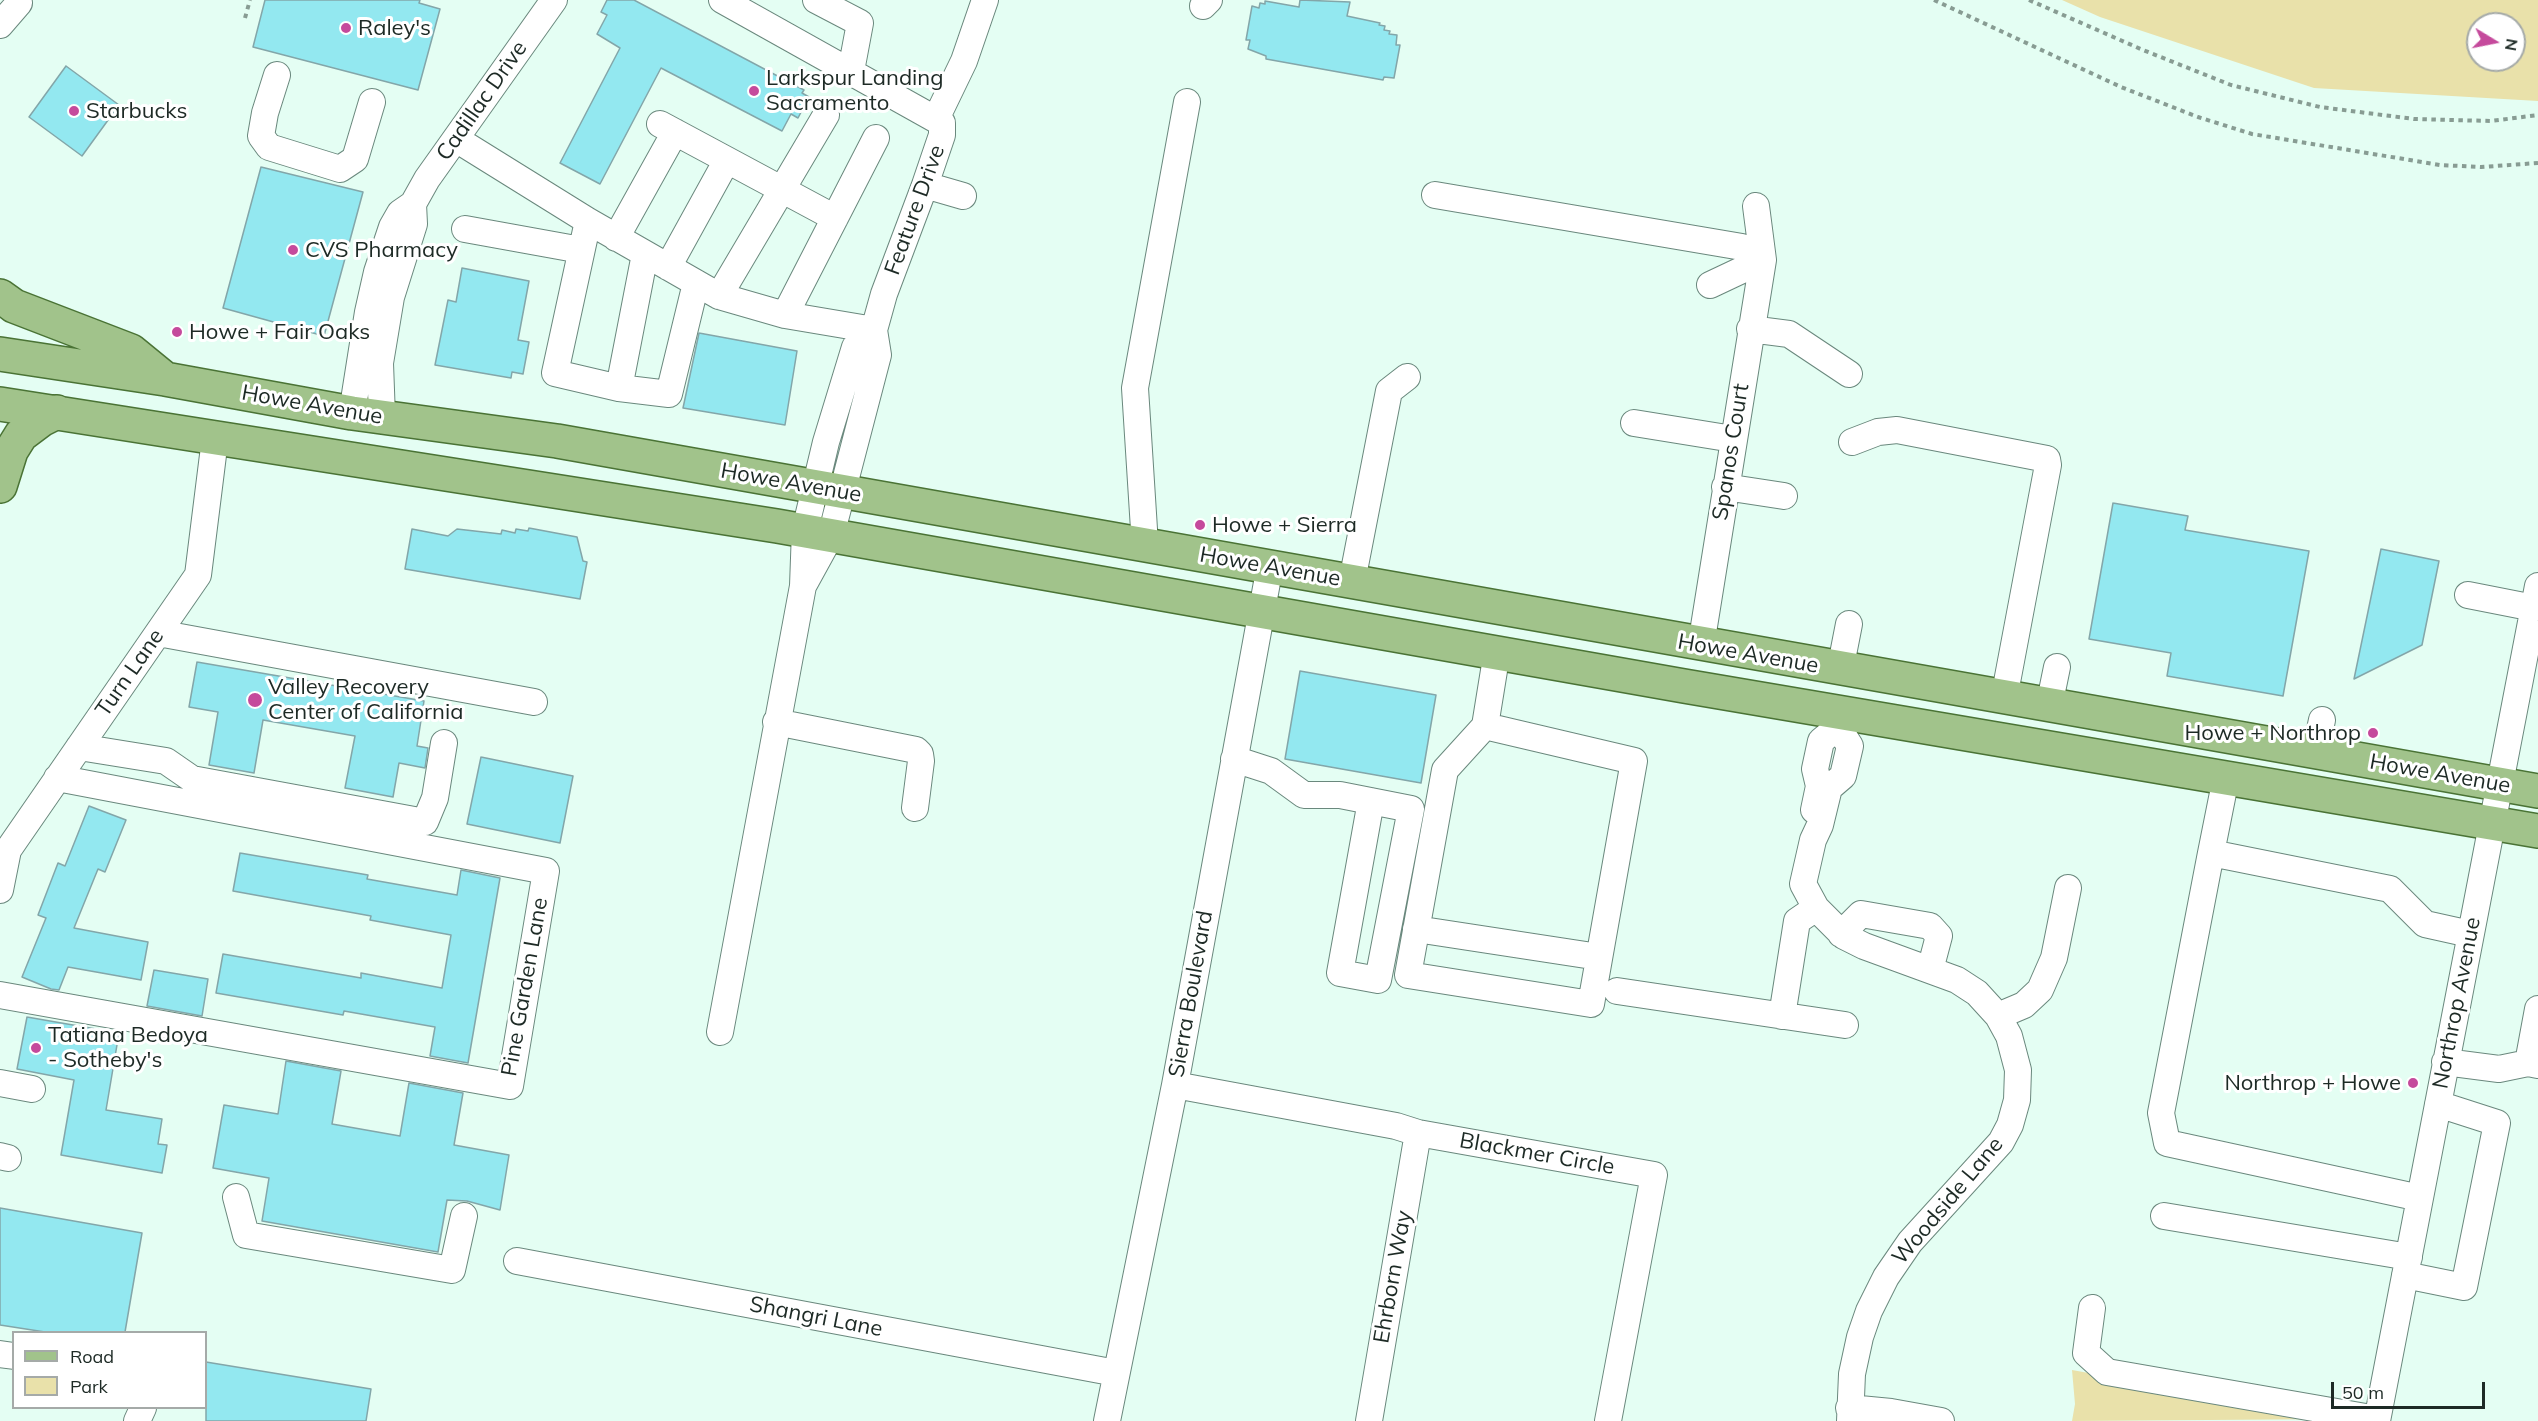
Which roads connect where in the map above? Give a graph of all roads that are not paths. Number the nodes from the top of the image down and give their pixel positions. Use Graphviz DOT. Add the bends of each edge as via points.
graph roads {
  1 [pos="554,0"];
  2 [pos="816,0"];
  3 [pos="985,0"];
  4 [pos="19,3"];
  5 [pos="736,3"];
  6 [pos="0,25"];
  7 [pos="851,71"];
  8 [pos="277,75"];
  9 [pos="372,102"];
  10 [pos="1187,102"];
  11 [pos="826,115"];
  12 [pos="936,118"];
  13 [pos="876,138"];
  14 [pos="456,139"];
  15 [pos="727,160"];
  16 [pos="925,185"];
  17 [pos="782,189"];
  18 [pos="1435,195"];
  19 [pos="963,196"];
  20 [pos="1755,206"];
  21 [pos="835,218"];
  22 [pos="588,221"];
  23 [pos="465,229"];
  24 [pos="616,238"];
  25 [pos="582,250"];
  26 [pos="645,254"];
  27 [pos="1762,260"];
  28 [pos="668,267"];
  29 [pos="696,283"];
  30 [pos="1710,285"];
  31 [pos="0,296"];
  32 [pos="718,296"];
  33 [pos="785,315"];
  34 [pos="1750,329"];
  35 [pos="874,330"];
  36 [pos="0,354"];
  37 [pos="1849,374"];
  38 [pos="1407,376"];
  39 [pos="165,379"];
  40 [pos="619,388"];
  41 [pos="0,404"];
  42 [pos="57,412"];
  43 [pos="367,415"];
  44 [pos="1634,423"];
  45 [pos="215,439"];
  46 [pos="1733,439"];
  47 [pos="1852,442"];
  48 [pos="0,486"];
  49 [pos="1725,488"];
  50 [pos="828,489"];
  51 [pos="1784,496"];
  52 [pos="818,533"];
  53 [pos="1145,545"];
  54 [pos="1270,566"];
  55 [pos="1352,581"];
  56 [pos="2468,595"];
  57 [pos="2536,597"];
  58 [pos="1262,609"];
  59 [pos="1849,624"];
  60 [pos="158,633"];
  61 [pos="1701,645"];
  62 [pos="1495,651"];
  63 [pos="2057,667"];
  64 [pos="1840,670"];
  65 [pos="2004,698"];
  66 [pos="534,702"];
  67 [pos="2049,706"];
  68 [pos="1839,720"];
  69 [pos="2322,720"];
  70 [pos="777,722"];
  71 [pos="1485,726"];
  72 [pos="444,743"];
  73 [pos="79,747"];
  74 [pos="2315,753"];
  75 [pos="1234,759"];
  76 [pos="57,778"];
  77 [pos="2226,778"];
  78 [pos="2499,785"];
  79 [pos="2538,791"];
  80 [pos="1371,801"];
  81 [pos="915,808"];
  82 [pos="2492,823"];
  83 [pos="2538,831"];
  84 [pos="2211,853"];
  85 [pos="2068,888"];
  86 [pos="0,890"];
  87 [pos="1816,908"];
  88 [pos="1416,929"];
  89 [pos="1841,934"];
  90 [pos="2470,934"];
  91 [pos="1599,957"];
  92 [pos="1930,970"];
  93 [pos="1617,991"];
  94 [pos="0,995"];
  95 [pos="2538,1009"];
  96 [pos="1782,1016"];
  97 [pos="1998,1016"];
  98 [pos="1845,1025"];
  99 [pos="720,1032"];
  100 [pos="2536,1061"];
  101 [pos="2445,1062"];
  102 [pos="0,1083"];
  103 [pos="1174,1085"];
  104 [pos="32,1089"];
  105 [pos="2438,1104"];
  106 [pos="1418,1133"];
  107 [pos="236,1197"];
  108 [pos="2420,1197"];
  109 [pos="464,1216"];
  110 [pos="2164,1216"];
  111 [pos="517,1261"];
  112 [pos="2407,1266"];
  113 [pos="2092,1308"];
  114 [pos="1116,1373"];
  115 [pos="1849,1415"];
  116 [pos="2377,1420"];
  117 [pos="1107,1421"];
  118 [pos="1369,1421"];
  119 [pos="1608,1421"];
  120 [pos="1941,1421"];
  1 -- 14 [label="street, Cadillac Drive"];
  2 -- 7 [label="street" via="860,22"];
  3 -- 12 [label="street" via="964,61"];
  4 -- 6 [label="street"];
  5 -- 7 [label="street, Feature Drive"];
  7 -- 12 [label="street, Feature Drive"];
  8 -- 9 [label="street" via="261,136 269,147 340,169 355,159"];
  10 -- 53 [label="street" via="1135,388"];
  11 -- 17 [label="street"];
  12 -- 16 [label="street, Feature Drive" via="942,123 942,135"];
  13 -- 21 [label="street"];
  14 -- 22 [label="street"];
  14 -- 43 [label="street, Cadillac Drive" via="413,204 414,224 397,274"];
  15 -- 17 [label="street"];
  15 -- 24 [label="street" via="667,128"];
  15 -- 28 [label="street"];
  16 -- 19 [label="street"];
  16 -- 35 [label="street, Feature Drive"];
  17 -- 21 [label="street"];
  17 -- 32 [label="street"];
  18 -- 27 [label="street" via="1742,247"];
  20 -- 27 [label="street, Spanos Court"];
  21 -- 33 [label="street"];
  22 -- 24 [label="street"];
  22 -- 25 [label="street"];
  23 -- 25 [label="street"];
  24 -- 26 [label="street"];
  25 -- 40 [label="street" via="555,373"];
  26 -- 28 [label="street"];
  26 -- 40 [label="street"];
  27 -- 30 [label="street"];
  27 -- 34 [label="street, Spanos Court"];
  28 -- 29 [label="street"];
  29 -- 32 [label="street"];
  29 -- 40 [label="street" via="669,394"];
  31 -- 39 [label="main road" via="15,306 131,351"];
  32 -- 33 [label="street"];
  33 -- 35 [label="street"];
  34 -- 37 [label="street" via="1789,334"];
  34 -- 46 [label="street, Spanos Court"];
  35 -- 50 [label="street, Feature Drive" via="878,355"];
  36 -- 39 [label="main road, Howe Avenue"];
  38 -- 55 [label="street" via="1389,391"];
  39 -- 43 [label="main road, Howe Avenue"];
  41 -- 42 [label="main road, Howe Avenue"];
  42 -- 45 [label="main road, Howe Avenue"];
  42 -- 48 [label="main road" via="21,435"];
  43 -- 50 [label="main road, Howe Avenue" via="556,441"];
  44 -- 46 [label="street"];
  45 -- 52 [label="main road, Howe Avenue"];
  45 -- 60 [label="street, Turn Lane" via="198,575"];
  46 -- 49 [label="street, Spanos Court"];
  47 -- 65 [label="street" via="1887,430 1909,431 2047,459"];
  49 -- 51 [label="street"];
  49 -- 61 [label="street, Spanos Court"];
  50 -- 52 [label="street, Feature Drive"];
  50 -- 53 [label="main road, Howe Avenue"];
  52 -- 58 [label="main road, Howe Avenue"];
  52 -- 70 [label="street, Feature Drive" via="803,586"];
  53 -- 54 [label="main road, Howe Avenue"];
  54 -- 55 [label="main road, Howe Avenue"];
  54 -- 58 [label="street, Sierra Boulevard"];
  55 -- 61 [label="main road, Howe Avenue"];
  56 -- 57 [label="street"];
  57 -- 78 [label="street, Northrop Avenue"];
  58 -- 62 [label="main road, Howe Avenue"];
  58 -- 75 [label="street, Sierra Boulevard"];
  59 -- 64 [label="street"];
  60 -- 66 [label="street"];
  60 -- 73 [label="street, Turn Lane"];
  61 -- 62 [label="main road" via="1665,656 1532,632"];
  61 -- 64 [label="main road, Howe Avenue"];
  62 -- 68 [label="main road, Howe Avenue"];
  62 -- 71 [label="street"];
  63 -- 67 [label="street"];
  64 -- 65 [label="main road, Howe Avenue"];
  65 -- 67 [label="main road, Howe Avenue"];
  65 -- 68 [label="main road" via="1976,709 1861,690 1846,697"];
  67 -- 74 [label="main road, Howe Avenue"];
  68 -- 77 [label="main road, Howe Avenue"];
  68 -- 87 [label="street, Woodside Lane" via="1850,746 1843,776 1824,787 1820,825 1803,884"];
  69 -- 74 [label="street"];
  70 -- 81 [label="street" via="916,750 921,761"];
  70 -- 99 [label="street, Feature Drive"];
  71 -- 88 [label="street" via="1445,770"];
  71 -- 91 [label="street" via="1634,761"];
  72 -- 73 [label="street" via="435,798 424,822 192,779 166,761"];
  73 -- 76 [label="street, Turn Lane"];
  74 -- 78 [label="main road, Howe Avenue"];
  75 -- 80 [label="street" via="1271,771 1304,795 1340,795"];
  75 -- 103 [label="street, Sierra Boulevard"];
  76 -- 86 [label="street, Turn Lane" via="8,850"];
  76 -- 94 [label="street, Pine Garden Lane" via="546,871 510,1086"];
  77 -- 82 [label="main road, Howe Avenue"];
  77 -- 84 [label="street"];
  78 -- 79 [label="main road, Howe Avenue"];
  78 -- 82 [label="street, Northrop Avenue"];
  80 -- 80 [label="street" via="1411,809 1378,980 1340,973"];
  82 -- 83 [label="main road, Howe Avenue"];
  82 -- 90 [label="street, Northrop Avenue"];
  84 -- 90 [label="street" via="2390,889 2425,924"];
  84 -- 108 [label="street" via="2161,1113 2167,1143"];
  85 -- 97 [label="street" via="2054,958 2040,990 2024,1005"];
  87 -- 89 [label="street, Woodside Lane"];
  87 -- 96 [label="street" via="1797,921"];
  88 -- 91 [label="street"];
  88 -- 91 [label="street" via="1408,975 1591,1004"];
  89 -- 92 [label="street, Woodside Lane"];
  89 -- 92 [label="street" via="1861,914 1930,926 1939,936"];
  90 -- 101 [label="street, Northrop Avenue"];
  92 -- 97 [label="street, Woodside Lane" via="1977,993"];
  93 -- 96 [label="street"];
  95 -- 100 [label="street"];
  96 -- 98 [label="street"];
  97 -- 115 [label="street, Woodside Lane" via="2013,1046 2018,1070 2017,1100 2010,1125 1989,1158 1910,1242 1886,1277 1860,1337"];
  100 -- 101 [label="street" via="2487,1069"];
  101 -- 105 [label="street, Northrop Avenue"];
  102 -- 104 [label="street"];
  103 -- 106 [label="street, Blackmer Circle"];
  103 -- 114 [label="street, Sierra Boulevard"];
  105 -- 108 [label="street, Northrop Avenue"];
  105 -- 112 [label="street" via="2497,1123 2463,1287"];
  106 -- 118 [label="street, Ehrborn Way"];
  106 -- 119 [label="street, Blackmer Circle" via="1654,1175"];
  107 -- 109 [label="street" via="246,1235 452,1270"];
  108 -- 112 [label="street, Northrop Avenue"];
  110 -- 112 [label="street"];
  111 -- 114 [label="street, Shangri Lane"];
  112 -- 116 [label="street, Northrop Avenue"];
  113 -- 116 [label="street" via="2086,1353 2108,1372"];
  114 -- 117 [label="street, Sierra Boulevard"];
  115 -- 120 [label="street" via="1891,1412"];
}
